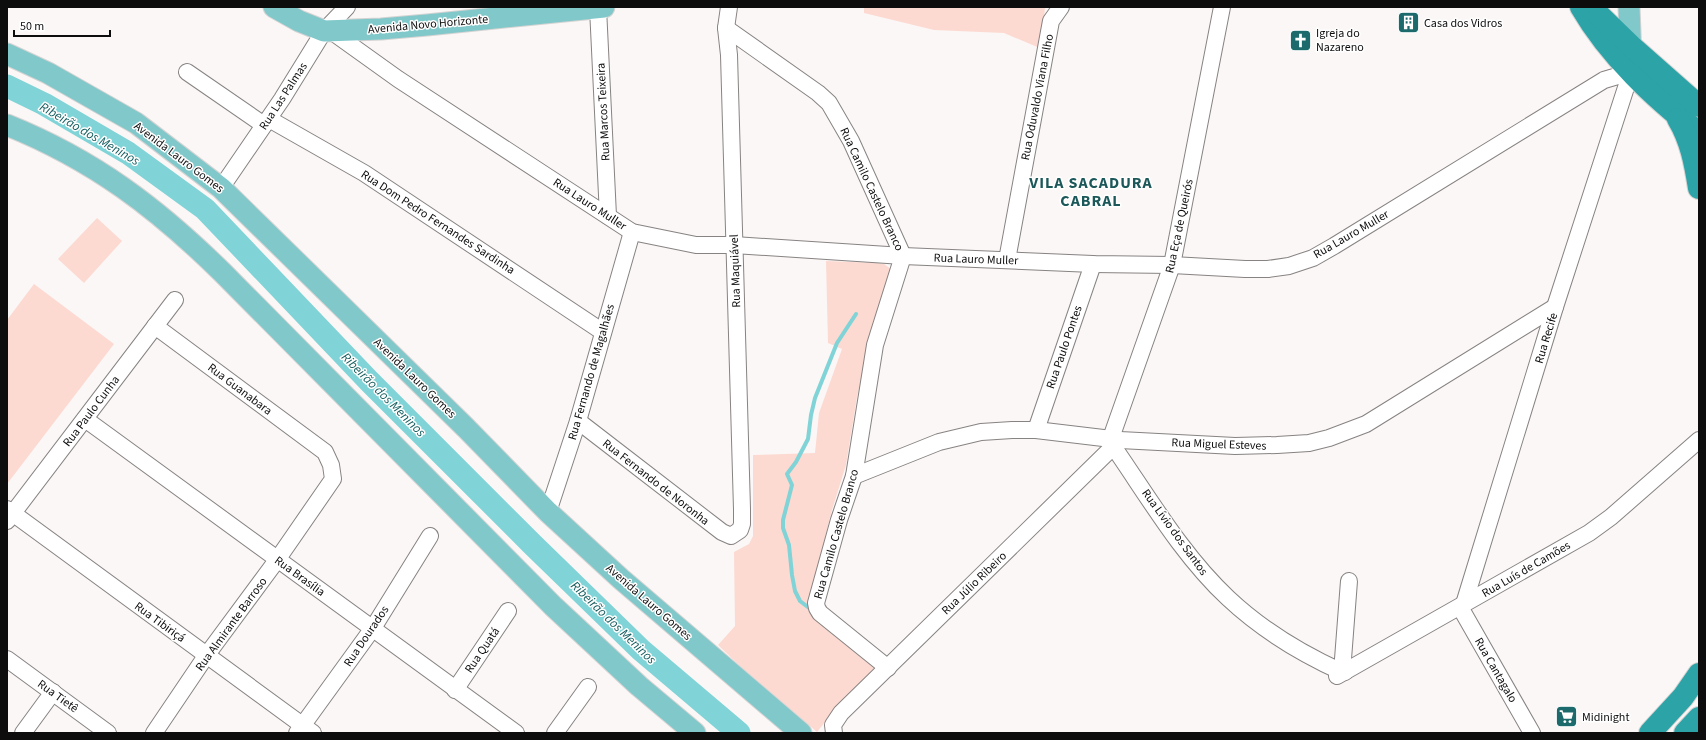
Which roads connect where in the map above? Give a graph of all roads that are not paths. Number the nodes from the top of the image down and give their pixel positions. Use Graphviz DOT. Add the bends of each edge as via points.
graph roads {
  1 [pos="274,7"];
  2 [pos="347,7"];
  3 [pos="601,7"];
  4 [pos="729,7"];
  5 [pos="1061,7"];
  6 [pos="1222,7"];
  7 [pos="1629,7"];
  8 [pos="1595,8"];
  9 [pos="726,28"];
  10 [pos="327,31"];
  11 [pos="1631,46"];
  12 [pos="7,54"];
  13 [pos="186,72"];
  14 [pos="1631,72"];
  15 [pos="1699,106"];
  16 [pos="1676,114"];
  17 [pos="267,122"];
  18 [pos="7,125"];
  19 [pos="1699,133"];
  20 [pos="7,139"];
  21 [pos="221,188"];
  22 [pos="1699,188"];
  23 [pos="608,216"];
  24 [pos="632,232"];
  25 [pos="734,245"];
  26 [pos="903,256"];
  27 [pos="1007,260"];
  28 [pos="1093,264"];
  29 [pos="1172,265"];
  30 [pos="174,300"];
  31 [pos="1555,307"];
  32 [pos="155,326"];
  33 [pos="603,332"];
  34 [pos="85,419"];
  35 [pos="578,421"];
  36 [pos="1036,430"];
  37 [pos="1699,440"];
  38 [pos="1115,441"];
  39 [pos="325,452"];
  40 [pos="854,476"];
  41 [pos="548,512"];
  42 [pos="9,514"];
  43 [pos="737,533"];
  44 [pos="430,536"];
  45 [pos="278,560"];
  46 [pos="1349,580"];
  47 [pos="1462,605"];
  48 [pos="508,611"];
  49 [pos="372,628"];
  50 [pos="206,656"];
  51 [pos="7,659"];
  52 [pos="888,668"];
  53 [pos="1342,673"];
  54 [pos="1699,674"];
  55 [pos="588,687"];
  56 [pos="455,690"];
  57 [pos="53,692"];
  58 [pos="1699,718"];
  59 [pos="304,730"];
  60 [pos="833,731"];
  61 [pos="23,733"];
  62 [pos="108,733"];
  63 [pos="154,733"];
  64 [pos="516,733"];
  65 [pos="555,733"];
  66 [pos="673,733"];
  67 [pos="695,733"];
  68 [pos="801,733"];
  69 [pos="1532,733"];
  70 [pos="1650,733"];
  71 [pos="1686,733"];
  1 -- 10 [label="main road, Rua Lauro Muller" via="299,21"];
  2 -- 10 [label="street, Rua Las Palmas"];
  3 -- 10 [label="main road, Avenida Novo Horizonte" via="427,25"];
  3 -- 23 [label="street, Rua Marcos Teixeira"];
  4 -- 9 [label="street, Rua Maquiável"];
  5 -- 27 [label="street, Rua Oduvaldo Viana Filho" via="1051,21"];
  6 -- 29 [label="street, Rua Eça de Queirós"];
  7 -- 11 [label="main road"];
  8 -- 11 [label="highway"];
  8 -- 14 [label="highway" via="1614,53"];
  9 -- 25 [label="street, Rua Maquiável" via="729,55"];
  9 -- 26 [label="street, Rua Camilo Castelo Branco" via="818,93 829,104 851,141"];
  10 -- 17 [label="street, Rua Las Palmas"];
  10 -- 23 [label="street, Rua Lauro Muller"];
  11 -- 14 [label="main road"];
  11 -- 15 [label="highway"];
  12 -- 21 [label="main road, Avenida Lauro Gomes" via="48,73 136,123"];
  13 -- 17 [label="street, Rua Dom Pedro Fernandes Sardinha"];
  14 -- 16 [label="highway"];
  14 -- 29 [label="street, Rua Lauro Muller" via="1604,80 1313,258 1289,266 1268,269"];
  14 -- 31 [label="street, Rua Recife"];
  16 -- 19 [label="highway"];
  16 -- 22 [label="highway" via="1687,134 1694,156"];
  17 -- 21 [label="street, Rua Las Palmas"];
  17 -- 33 [label="street, Rua Dom Pedro Fernandes Sardinha" via="364,173"];
  18 -- 67 [label="main road" via="92,166 141,200 177,230 223,273 553,606 639,686"];
  20 -- 66 [label="main road" via="47,157 82,177 127,206 168,240 544,616 624,692"];
  21 -- 41 [label="main road, Avenida Lauro Gomes"];
  23 -- 24 [label="street, Rua Lauro Muller"];
  24 -- 25 [label="street, Rua Lauro Muller" via="696,245"];
  24 -- 33 [label="street, Rua Fernando de Magalhães"];
  25 -- 26 [label="street, Rua Lauro Muller"];
  25 -- 43 [label="street, Rua Maquiável" via="742,509 742,524"];
  26 -- 27 [label="street, Rua Lauro Muller"];
  26 -- 40 [label="street, Rua Camilo Castelo Branco" via="875,345"];
  27 -- 28 [label="street, Rua Lauro Muller"];
  28 -- 29 [label="street, Rua Lauro Muller"];
  28 -- 36 [label="street, Rua Paulo Pontes"];
  29 -- 38 [label="street, Rua Eça de Queirós"];
  30 -- 32 [label="street, Rua Paulo Cunha"];
  31 -- 38 [label="street, Rua Miguel Esteves" via="1366,424 1329,438 1303,443 1235,446"];
  31 -- 47 [label="street, Rua Recife"];
  32 -- 34 [label="street, Rua Paulo Cunha"];
  32 -- 39 [label="street, Rua Guanabara"];
  33 -- 35 [label="street, Rua Fernando de Magalhães"];
  34 -- 42 [label="street, Rua Paulo Cunha"];
  34 -- 45 [label="street, Rua Brasília"];
  35 -- 41 [label="street, Rua Fernando de Magalhães"];
  35 -- 43 [label="street, Rua Fernando de Noronha" via="710,524 728,535"];
  36 -- 38 [label="street, Rua Miguel Esteves"];
  36 -- 40 [label="street, Rua Miguel Esteves" via="981,432 940,442"];
  37 -- 47 [label="street, Rua Luís de Camões" via="1611,518"];
  38 -- 52 [label="street, Rua Júlio Ribeiro"];
  38 -- 53 [label="street, Rua Lívio dos Santos" via="1190,556 1228,598 1284,642"];
  39 -- 45 [label="street, Rua Almirante Barroso" via="331,465 333,479"];
  40 -- 52 [label="street, Rua Camilo Castelo Branco" via="839,520 816,606"];
  41 -- 68 [label="main road, Avenida Lauro Gomes" via="620,579"];
  42 -- 50 [label="street, Rua Tibiriçá"];
  44 -- 49 [label="street, Rua Dourados"];
  45 -- 49 [label="street, Rua Brasília"];
  45 -- 50 [label="street, Rua Almirante Barroso"];
  46 -- 53 [label="street"];
  47 -- 53 [label="street, Rua Luís de Camões"];
  47 -- 69 [label="street, Rua Cantagalo"];
  48 -- 56 [label="street, Rua Quatá"];
  49 -- 56 [label="street, Rua Brasília"];
  49 -- 59 [label="street, Rua Dourados"];
  50 -- 59 [label="street, Rua Tibiriçá"];
  50 -- 63 [label="street, Rua Almirante Barroso"];
  51 -- 57 [label="street, Rua Tietê"];
  52 -- 60 [label="street, Rua Júlio Ribeiro" via="841,713 834,722"];
  54 -- 70 [label="highway" via="1683,697"];
  55 -- 65 [label="street"];
  56 -- 64 [label="street, Rua Brasília"];
  57 -- 61 [label="street"];
  57 -- 62 [label="street, Rua Tietê"];
  58 -- 71 [label="highway"];
}
